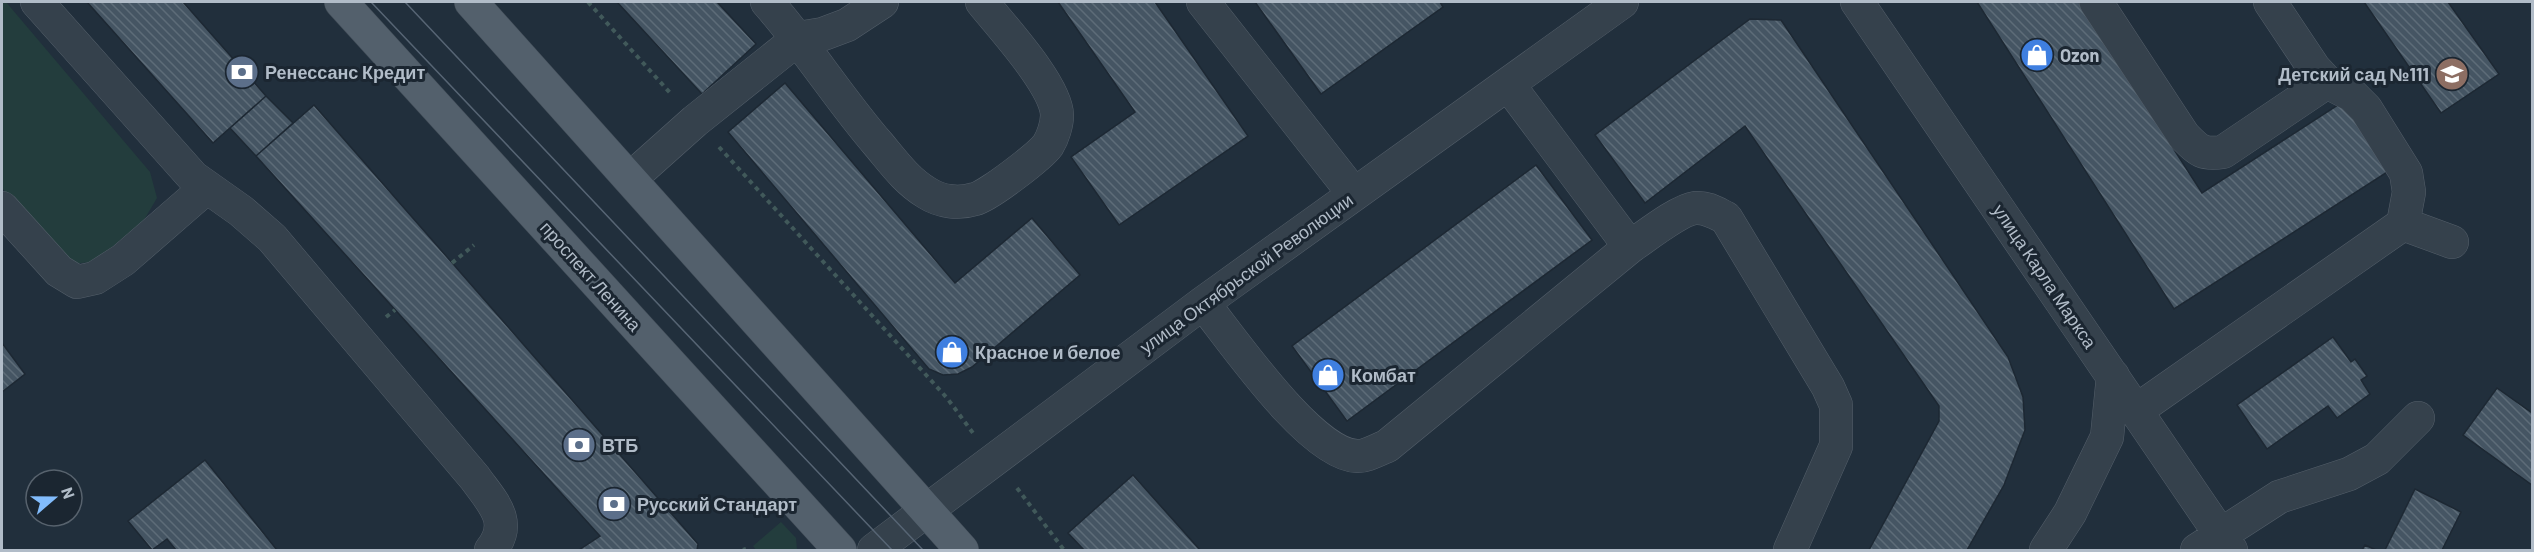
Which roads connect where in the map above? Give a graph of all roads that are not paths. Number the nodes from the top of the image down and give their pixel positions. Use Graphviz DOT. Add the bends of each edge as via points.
graph roads {
  1 [pos="37,2"];
  2 [pos="341,2"];
  3 [pos="471,2"];
  4 [pos="767,2"];
  5 [pos="882,2"];
  6 [pos="982,2"];
  7 [pos="1203,2"];
  8 [pos="1623,2"];
  9 [pos="1857,2"];
  10 [pos="2096,2"];
  11 [pos="2270,2"];
  12 [pos="799,38"];
  13 [pos="2327,82"];
  14 [pos="1508,84"];
  15 [pos="630,179"];
  16 [pos="207,188"];
  17 [pos="1354,194"];
  18 [pos="2,208"];
  19 [pos="2403,224"];
  20 [pos="2452,242"];
  21 [pos="1630,248"];
  22 [pos="1203,303"];
  23 [pos="2113,376"];
  24 [pos="2136,410"];
  25 [pos="2418,418"];
  26 [pos="926,510"];
  27 [pos="2216,545"];
  28 [pos="491,550"];
  29 [pos="840,550"];
  30 [pos="874,550"];
  31 [pos="962,550"];
  32 [pos="1790,550"];
  33 [pos="2046,550"];
  1 -- 16 [label="street"];
  2 -- 29 [label="main road, проспект Ленина"];
  3 -- 15 [label="main road"];
  4 -- 12 [label="street"];
  5 -- 12 [label="street" via="847,25"];
  6 -- 12 [label="street" via="1052,94 1057,114 1047,146 994,190 975,199 947,202 910,182 847,108"];
  7 -- 17 [label="street"];
  8 -- 14 [label="street, улица Октябрьской Революции"];
  9 -- 23 [label="street, улица Карла Маркса"];
  10 -- 13 [label="street" via="2184,136 2198,151 2223,152"];
  11 -- 13 [label="street"];
  12 -- 15 [label="street"];
  13 -- 19 [label="street" via="2352,95 2366,110 2406,173 2409,192"];
  14 -- 17 [label="street, улица Октябрьской Революции"];
  14 -- 21 [label="street"];
  15 -- 26 [label="main road"];
  16 -- 18 [label="street" via="123,260 95,278 77,282 59,271"];
  16 -- 28 [label="street" via="272,238 475,478 497,508 500,520 502,532"];
  17 -- 22 [label="street, улица Октябрьской Революции"];
  19 -- 20 [label="street"];
  19 -- 24 [label="street"];
  21 -- 22 [label="street" via="1387,446 1357,456 1326,445 1298,422"];
  21 -- 32 [label="street" via="1693,208 1707,209 1726,218 1828,387 1836,405 1836,446"];
  22 -- 26 [label="street, улица Октябрьской Революции"];
  23 -- 24 [label="street, улица Карла Маркса"];
  23 -- 33 [label="street" via="2107,437 2070,513"];
  24 -- 27 [label="street, улица Карла Маркса"];
  25 -- 27 [label="street" via="2377,459 2349,474 2279,497"];
  26 -- 30 [label="street, улица Октябрьской Революции"];
  26 -- 31 [label="main road"];
}
